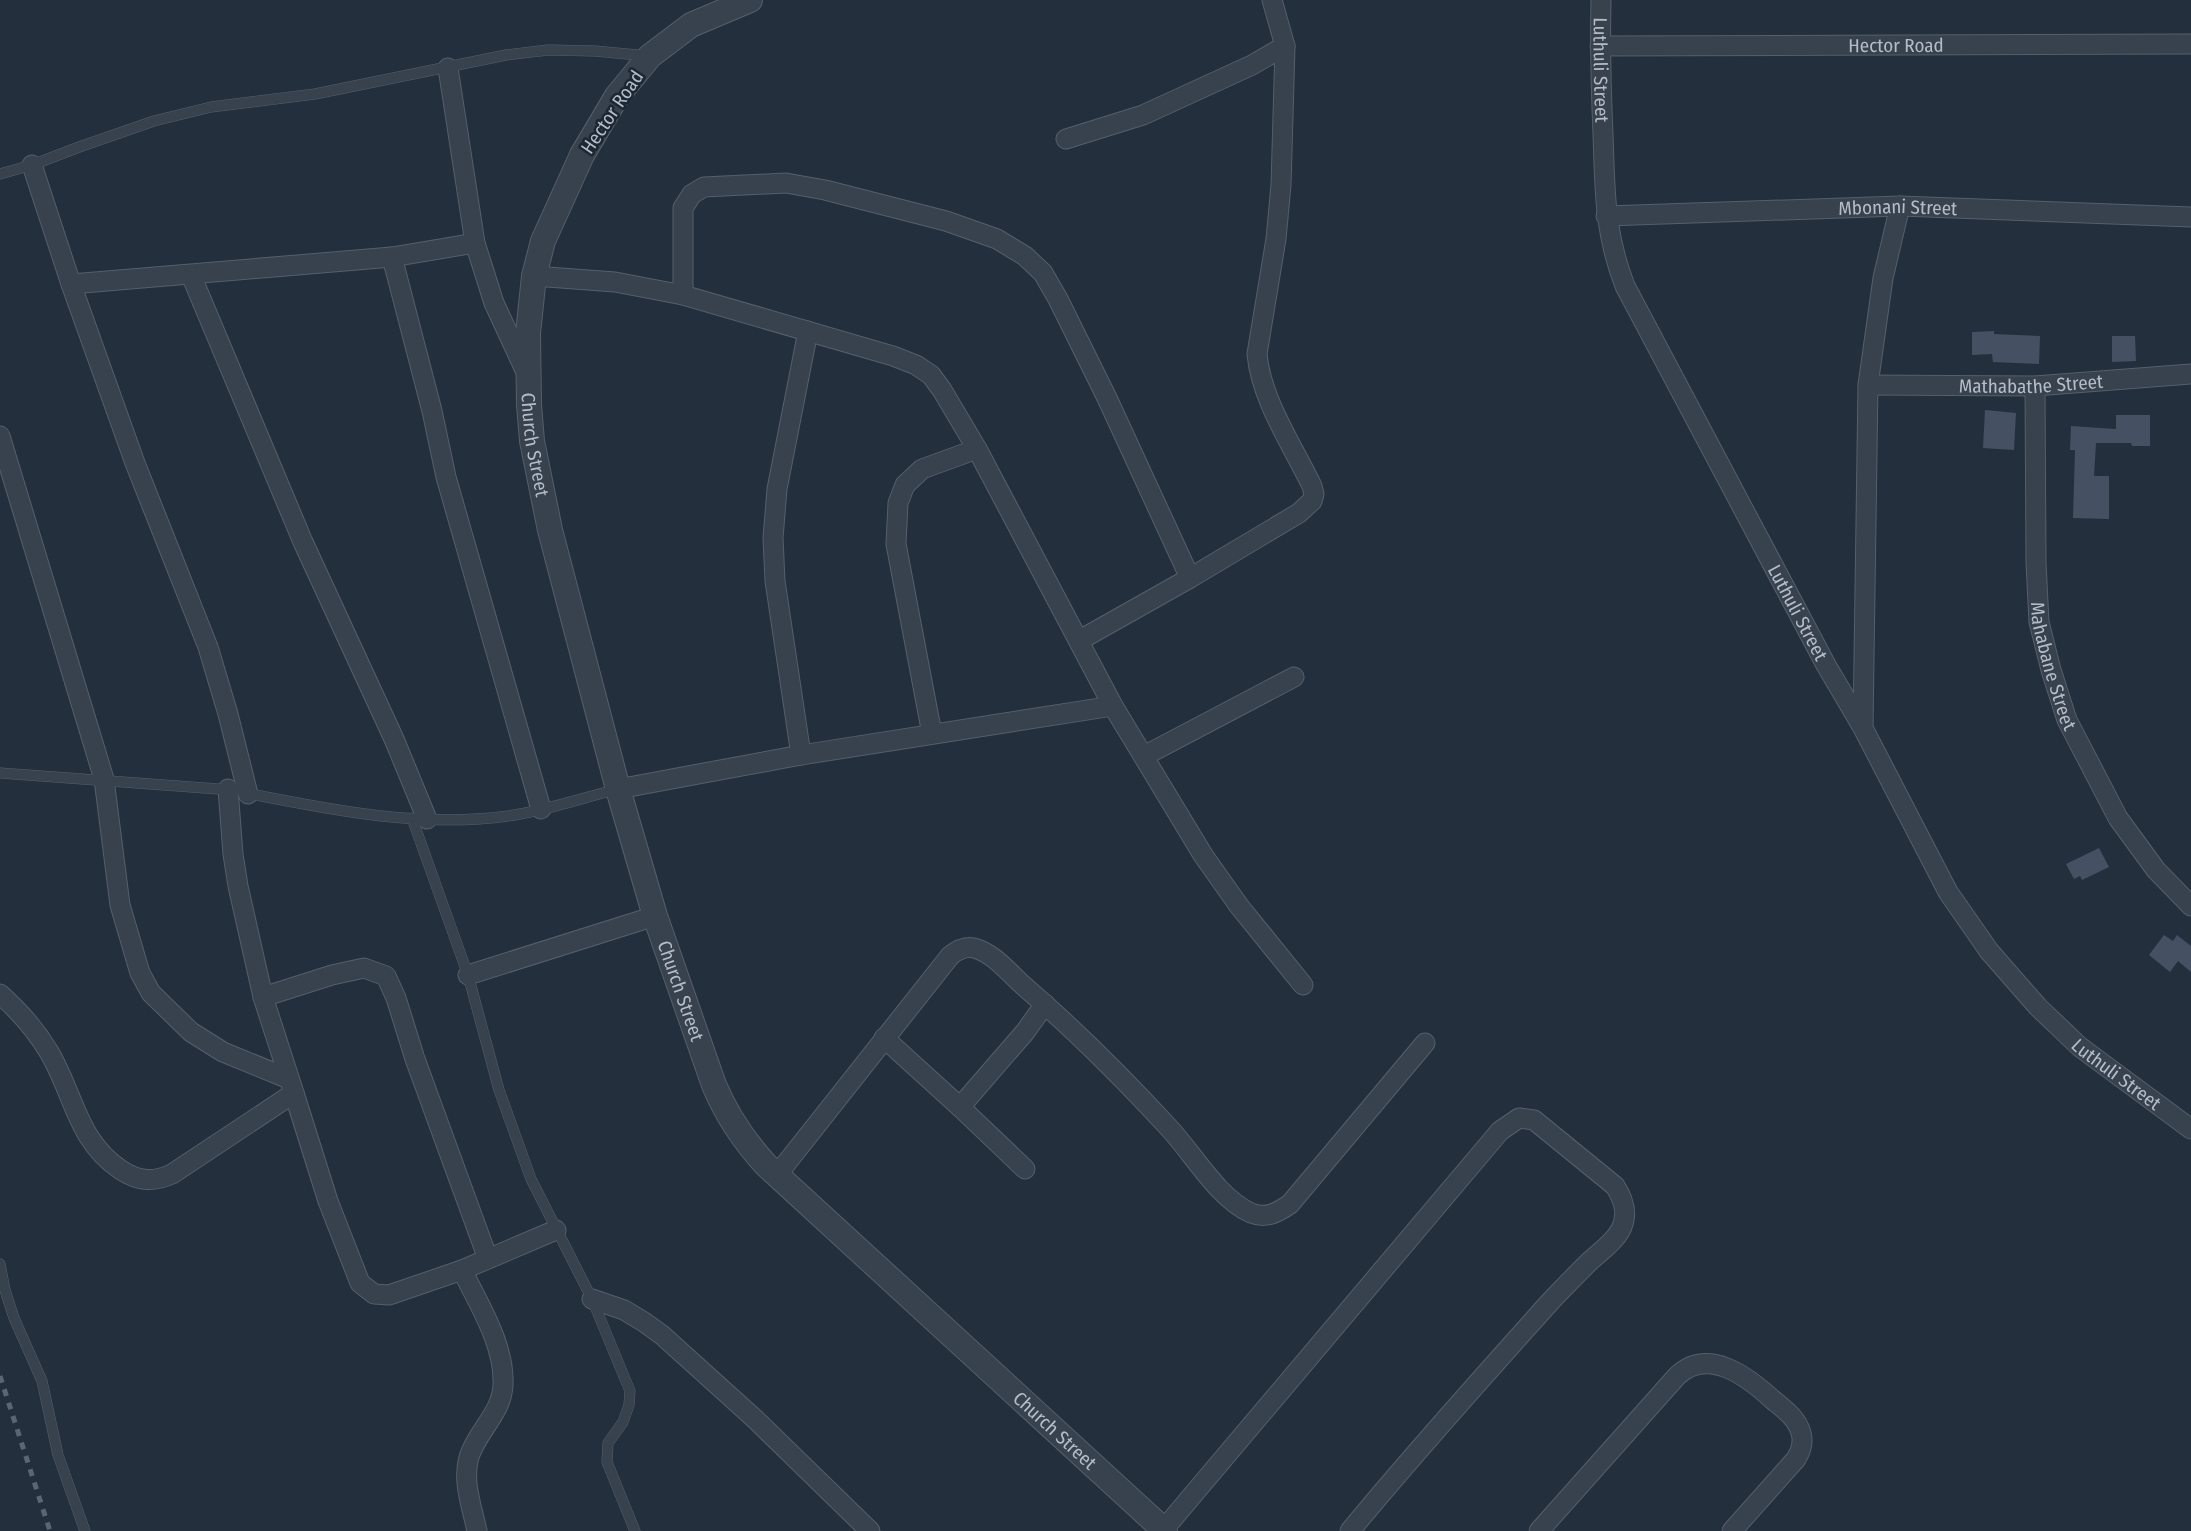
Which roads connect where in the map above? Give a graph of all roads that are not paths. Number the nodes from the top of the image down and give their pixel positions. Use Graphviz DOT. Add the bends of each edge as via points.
graph roads {
  1 [pos="750,0"];
  2 [pos="1272,0"];
  3 [pos="1601,0"];
  4 [pos="2191,44"];
  5 [pos="1285,46"];
  6 [pos="1600,46"];
  7 [pos="650,56"];
  8 [pos="448,68"];
  9 [pos="1066,139"];
  10 [pos="32,166"];
  11 [pos="0,174"];
  12 [pos="1900,206"];
  13 [pos="1606,216"];
  14 [pos="2191,217"];
  15 [pos="475,243"];
  16 [pos="392,257"];
  17 [pos="191,275"];
  18 [pos="534,276"];
  19 [pos="71,284"];
  20 [pos="683,295"];
  21 [pos="808,331"];
  22 [pos="2191,374"];
  23 [pos="528,376"];
  24 [pos="1868,385"];
  25 [pos="2035,386"];
  26 [pos="0,436"];
  27 [pos="977,449"];
  28 [pos="1190,578"];
  29 [pos="1080,640"];
  30 [pos="1294,677"];
  31 [pos="1113,706"];
  32 [pos="1863,727"];
  33 [pos="932,734"];
  34 [pos="801,755"];
  35 [pos="1144,756"];
  36 [pos="0,773"];
  37 [pos="104,779"];
  38 [pos="228,789"];
  39 [pos="618,789"];
  40 [pos="248,794"];
  41 [pos="541,808"];
  42 [pos="419,818"];
  43 [pos="2191,906"];
  44 [pos="655,916"];
  45 [pos="468,975"];
  46 [pos="1303,985"];
  47 [pos="0,994"];
  48 [pos="263,997"];
  49 [pos="1045,1004"];
  50 [pos="884,1038"];
  51 [pos="1425,1043"];
  52 [pos="291,1086"];
  53 [pos="960,1107"];
  54 [pos="2191,1129"];
  55 [pos="1026,1169"];
  56 [pos="777,1175"];
  57 [pos="556,1230"];
  58 [pos="488,1259"];
  59 [pos="0,1265"];
  60 [pos="462,1270"];
  61 [pos="592,1299"];
  62 [pos="1165,1530"];
  63 [pos="85,1531"];
  64 [pos="477,1531"];
  65 [pos="635,1531"];
  66 [pos="870,1531"];
  67 [pos="1350,1531"];
  68 [pos="1539,1531"];
  69 [pos="1732,1531"];
  1 -- 7 [label="street, Hector Road" via="691,25"];
  2 -- 5 [label="street"];
  3 -- 6 [label="street, Luthuli Street"];
  4 -- 6 [label="street, Hector Road"];
  5 -- 9 [label="street" via="1143,115"];
  5 -- 28 [label="street" via="1279,215 1259,372 1314,494 1299,513"];
  6 -- 13 [label="street, Luthuli Street"];
  7 -- 8 [label="lane" via="548,50"];
  7 -- 18 [label="street, Hector Road" via="617,96 582,155 543,241"];
  8 -- 10 [label="lane" via="314,94 211,107 129,129"];
  8 -- 15 [label="street"];
  10 -- 11 [label="lane"];
  10 -- 19 [label="street"];
  12 -- 13 [label="street, Mbonani Street"];
  12 -- 14 [label="street, Mbonani Street"];
  12 -- 24 [label="street"];
  13 -- 32 [label="street, Luthuli Street" via="1625,286"];
  15 -- 16 [label="street"];
  15 -- 23 [label="street" via="494,303"];
  16 -- 17 [label="street"];
  16 -- 41 [label="street" via="455,513"];
  17 -- 19 [label="street"];
  17 -- 42 [label="street" via="284,498 394,739"];
  18 -- 20 [label="street" via="615,282"];
  18 -- 23 [label="street, Church Street"];
  19 -- 40 [label="street" via="208,647"];
  20 -- 21 [label="street"];
  20 -- 28 [label="street" via="684,208 696,190 713,186 786,183 825,190 946,221 1009,245 1035,265 1058,299"];
  21 -- 27 [label="street" via="900,358 930,375"];
  21 -- 34 [label="street" via="777,489 773,538 775,581"];
  22 -- 25 [label="street, Mathabathe Street"];
  23 -- 39 [label="street, Church Street" via="532,441 543,498"];
  24 -- 25 [label="street, Mathabathe Street"];
  24 -- 32 [label="street"];
  25 -- 43 [label="street, Mahabane Street" via="2039,622 2050,670 2067,720 2118,818 2156,870"];
  26 -- 37 [label="street"];
  27 -- 29 [label="street"];
  27 -- 33 [label="street" via="916,473 905,485 896,516 896,544"];
  28 -- 29 [label="street"];
  29 -- 31 [label="street"];
  30 -- 35 [label="street"];
  31 -- 33 [label="street"];
  31 -- 35 [label="street"];
  32 -- 54 [label="street, Luthuli Street" via="1948,892 1989,951 2080,1047"];
  33 -- 34 [label="street"];
  34 -- 39 [label="street"];
  35 -- 46 [label="street" via="1203,855"];
  36 -- 37 [label="lane"];
  37 -- 38 [label="lane"];
  37 -- 52 [label="street" via="120,905 140,973 151,993 191,1032"];
  38 -- 40 [label="lane"];
  38 -- 48 [label="street" via="238,886"];
  39 -- 41 [label="lane"];
  39 -- 44 [label="street, Church Street"];
  40 -- 42 [label="lane" via="340,811"];
  41 -- 42 [label="lane" via="509,816"];
  42 -- 45 [label="lane"];
  44 -- 45 [label="street"];
  44 -- 56 [label="street, Church Street" via="721,1102 742,1137"];
  45 -- 57 [label="lane" via="499,1090 531,1179"];
  47 -- 52 [label="street" via="40,1037 94,1146 127,1174 156,1181 172,1174"];
  48 -- 52 [label="street"];
  48 -- 58 [label="street" via="364,968 386,976"];
  49 -- 50 [label="street" via="991,957 978,949 962,949 950,956"];
  49 -- 51 [label="street" via="1169,1128 1235,1204 1264,1216 1290,1204"];
  49 -- 53 [label="street"];
  50 -- 53 [label="street"];
  50 -- 56 [label="street"];
  52 -- 60 [label="street" via="360,1283 374,1294 389,1295"];
  53 -- 55 [label="street"];
  56 -- 62 [label="street, Church Street"];
  57 -- 58 [label="street"];
  57 -- 61 [label="lane"];
  58 -- 60 [label="street"];
  59 -- 63 [label="lane" via="14,1318 42,1381 58,1455"];
  60 -- 64 [label="street" via="501,1359 503,1385 500,1402 469,1456 466,1479"];
  61 -- 65 [label="lane" via="630,1391 623,1422 608,1443 607,1462"];
  61 -- 66 [label="street" via="624,1310 662,1335"];
  62 -- 67 [label="street" via="1500,1131 1519,1118 1534,1120 1615,1186 1624,1222 1412,1455"];
  68 -- 69 [label="street" via="1677,1376 1698,1364 1731,1369 1755,1384 1792,1416 1801,1434 1796,1459"];
}
